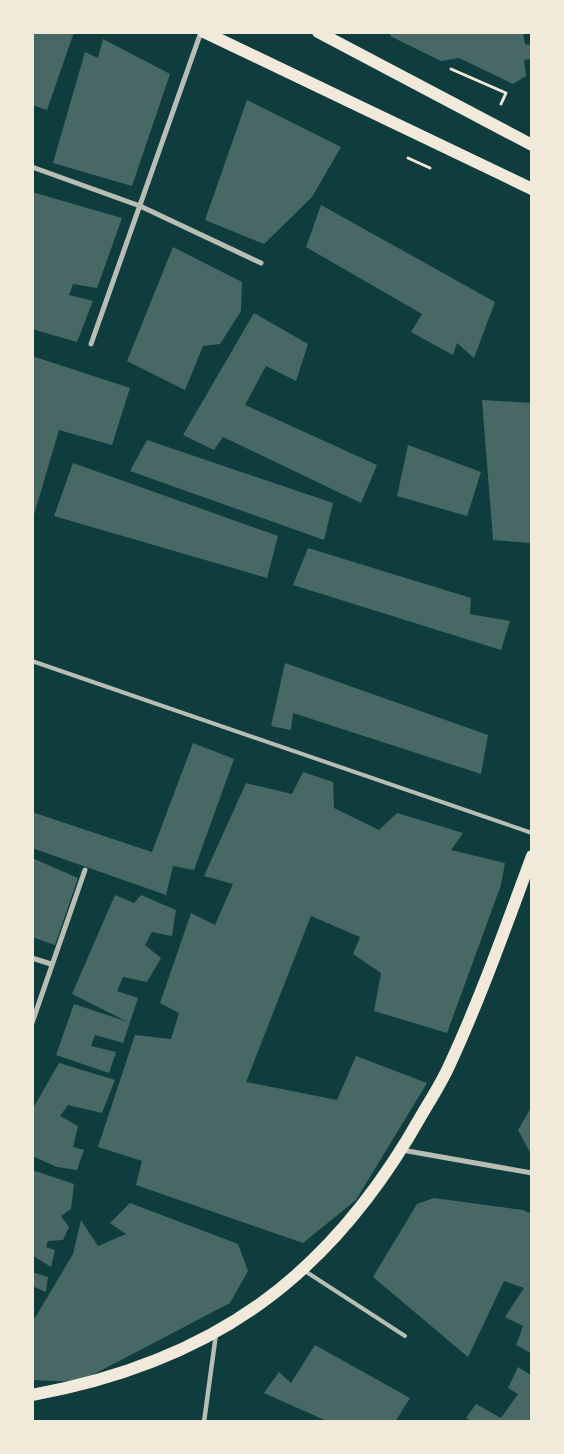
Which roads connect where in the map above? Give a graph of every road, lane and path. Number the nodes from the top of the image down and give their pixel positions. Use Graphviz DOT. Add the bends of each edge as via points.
graph roads {
  1 [pos="203,32"];
  2 [pos="318,32"];
  3 [pos="451,69"];
  4 [pos="506,93"];
  5 [pos="532,145"];
  6 [pos="32,167"];
  7 [pos="532,188"];
  8 [pos="140,206"];
  9 [pos="261,263"];
  10 [pos="91,344"];
  11 [pos="32,661"];
  12 [pos="532,833"];
  13 [pos="532,856"];
  14 [pos="85,870"];
  15 [pos="32,958"];
  16 [pos="51,964"];
  17 [pos="32,1023"];
  18 [pos="402,1150"];
  19 [pos="532,1173"];
  20 [pos="304,1269"];
  21 [pos="216,1332"];
  22 [pos="405,1336"];
  23 [pos="32,1395"];
  24 [pos="204,1422"];
  1 -- 7 [label="main road"];
  1 -- 8 [label="street"];
  2 -- 5 [label="main road"];
  3 -- 4 [label="path"];
  6 -- 8 [label="street"];
  8 -- 9 [label="street"];
  8 -- 10 [label="street"];
  11 -- 12 [label="lane"];
  13 -- 18 [label="main road" via="450,1065"];
  14 -- 16 [label="street"];
  15 -- 16 [label="street"];
  16 -- 17 [label="street"];
  18 -- 19 [label="street"];
  18 -- 20 [label="main road" via="357,1213"];
  20 -- 21 [label="main road" via="261,1303"];
  20 -- 22 [label="lane"];
  21 -- 23 [label="main road" via="171,1356 124,1374 74,1388"];
  21 -- 24 [label="street"];
}
